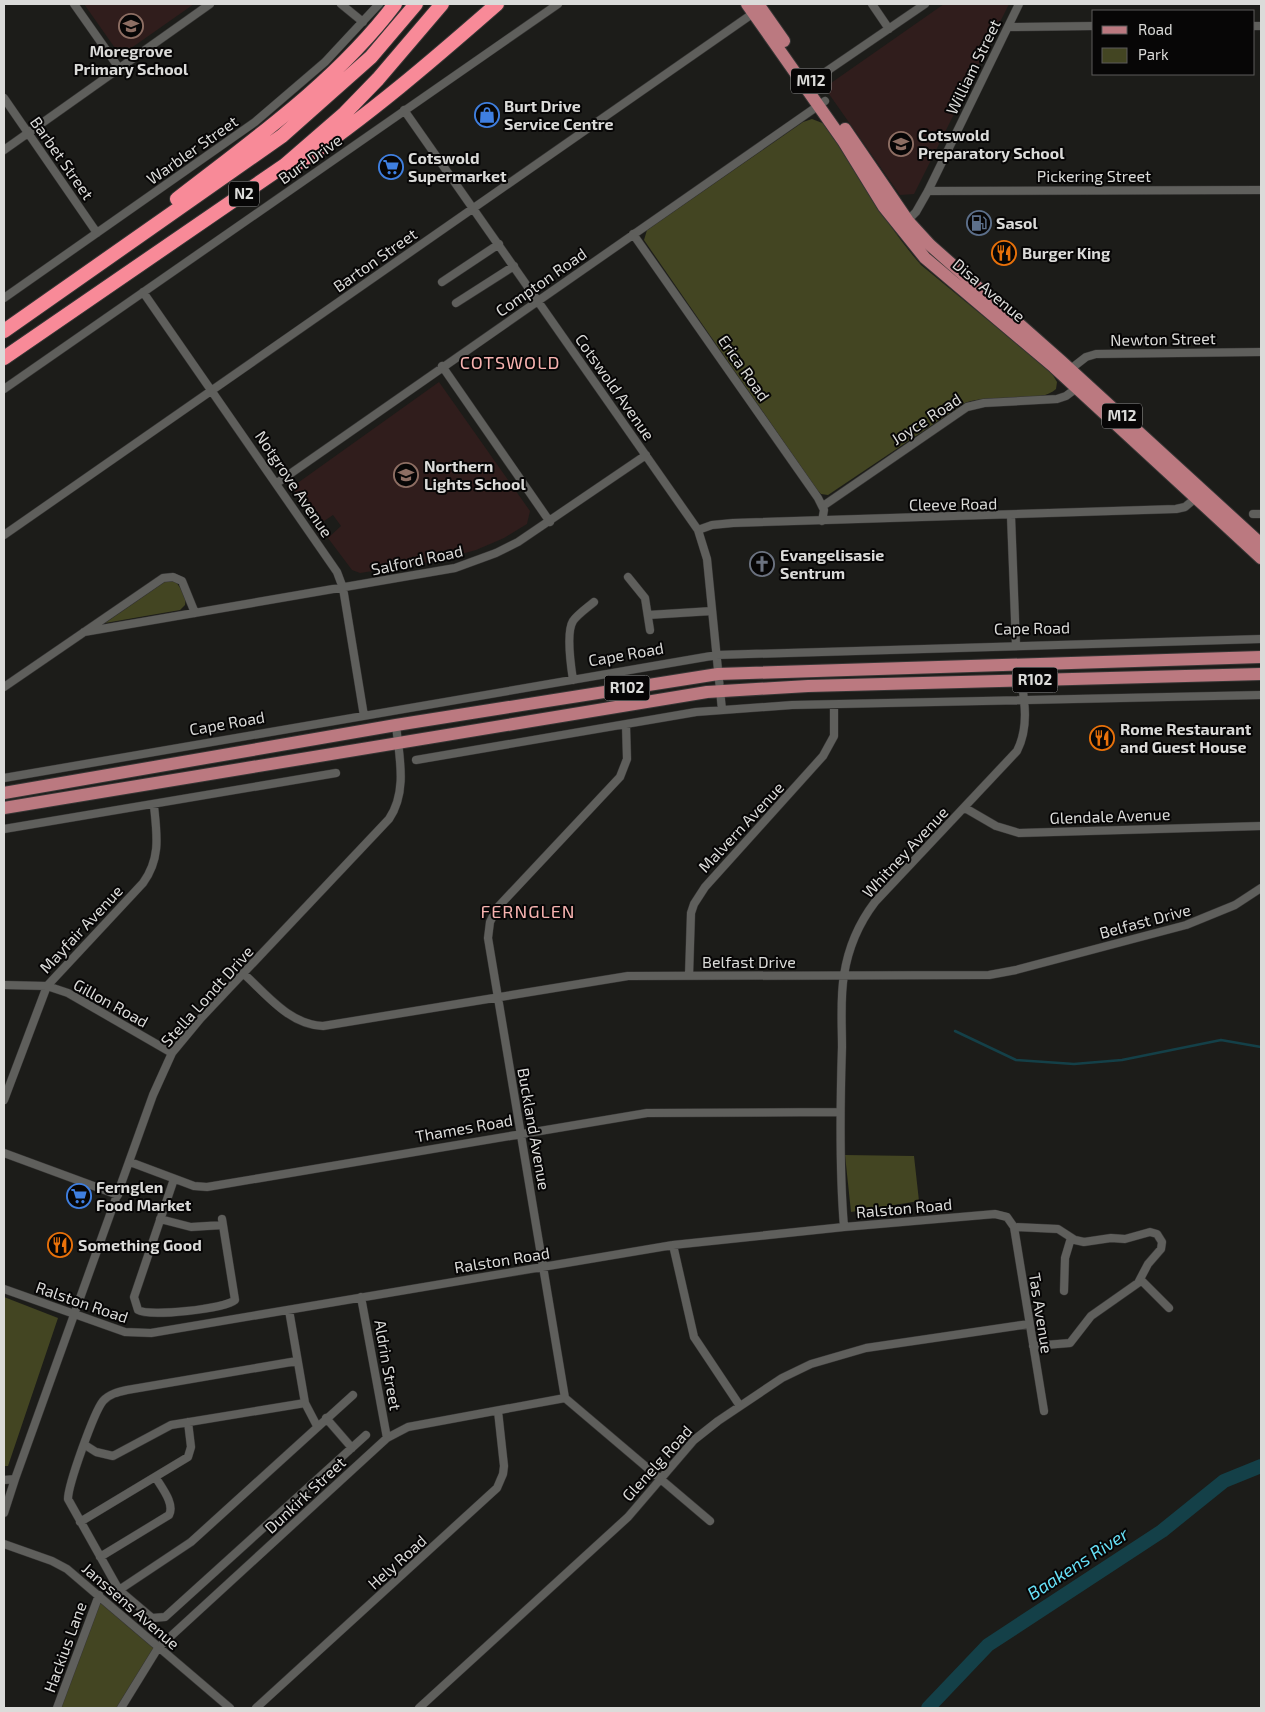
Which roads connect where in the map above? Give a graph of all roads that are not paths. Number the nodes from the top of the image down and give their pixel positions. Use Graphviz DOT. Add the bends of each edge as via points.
graph roads {
  1 [pos="74,4"];
  2 [pos="210,4"];
  3 [pos="341,4"];
  4 [pos="378,4"];
  5 [pos="394,4"];
  6 [pos="416,4"];
  7 [pos="442,4"];
  8 [pos="497,4"];
  9 [pos="558,4"];
  10 [pos="872,4"];
  11 [pos="926,4"];
  12 [pos="1019,4"];
  13 [pos="755,7"];
  14 [pos="364,22"];
  15 [pos="1092,26"];
  16 [pos="1008,27"];
  17 [pos="890,29"];
  18 [pos="119,68"];
  19 [pos="809,84"];
  20 [pos="4,98"];
  21 [pos="821,103"];
  22 [pos="404,110"];
  23 [pos="28,133"];
  24 [pos="4,150"];
  25 [pos="266,179"];
  26 [pos="1261,190"];
  27 [pos="928,191"];
  28 [pos="474,208"];
  29 [pos="904,224"];
  30 [pos="97,233"];
  31 [pos="633,234"];
  32 [pos="499,244"];
  33 [pos="514,266"];
  34 [pos="79,278"];
  35 [pos="442,282"];
  36 [pos="144,292"];
  37 [pos="4,298"];
  38 [pos="538,301"];
  39 [pos="456,303"];
  40 [pos="4,331"];
  41 [pos="1261,352"];
  42 [pos="4,358"];
  43 [pos="442,366"];
  44 [pos="1067,372"];
  45 [pos="1081,385"];
  46 [pos="4,389"];
  47 [pos="212,390"];
  48 [pos="646,456"];
  49 [pos="277,483"];
  50 [pos="1201,494"];
  51 [pos="823,506"];
  52 [pos="1011,516"];
  53 [pos="822,521"];
  54 [pos="550,522"];
  55 [pos="698,530"];
  56 [pos="4,535"];
  57 [pos="1261,544"];
  58 [pos="1261,558"];
  59 [pos="628,577"];
  60 [pos="343,588"];
  61 [pos="594,602"];
  62 [pos="712,611"];
  63 [pos="195,613"];
  64 [pos="648,615"];
  65 [pos="650,630"];
  66 [pos="84,632"];
  67 [pos="1261,639"];
  68 [pos="1016,644"];
  69 [pos="717,655"];
  70 [pos="1260,657"];
  71 [pos="1019,664"];
  72 [pos="718,674"];
  73 [pos="1261,674"];
  74 [pos="573,680"];
  75 [pos="1021,681"];
  76 [pos="4,687"];
  77 [pos="720,691"];
  78 [pos="1261,695"];
  79 [pos="1024,701"];
  80 [pos="834,706"];
  81 [pos="722,710"];
  82 [pos="364,716"];
  83 [pos="396,724"];
  84 [pos="626,725"];
  85 [pos="398,743"];
  86 [pos="416,760"];
  87 [pos="336,773"];
  88 [pos="4,778"];
  89 [pos="4,793"];
  90 [pos="154,806"];
  91 [pos="4,808"];
  92 [pos="966,808"];
  93 [pos="1261,826"];
  94 [pos="4,829"];
  95 [pos="1261,888"];
  96 [pos="244,974"];
  97 [pos="689,976"];
  98 [pos="844,976"];
  99 [pos="4,985"];
  100 [pos="47,986"];
  101 [pos="498,997"];
  102 [pos="172,1053"];
  103 [pos="4,1100"];
  104 [pos="840,1112"];
  105 [pos="520,1133"];
  106 [pos="4,1152"];
  107 [pos="130,1162"];
  108 [pos="174,1179"];
  109 [pos="118,1195"];
  110 [pos="160,1218"];
  111 [pos="1012,1224"];
  112 [pos="844,1227"];
  113 [pos="1071,1238"];
  114 [pos="673,1245"];
  115 [pos="544,1267"];
  116 [pos="1141,1280"];
  117 [pos="4,1289"];
  118 [pos="1064,1291"];
  119 [pos="361,1297"];
  120 [pos="1170,1308"];
  121 [pos="289,1310"];
  122 [pos="74,1314"];
  123 [pos="1029,1324"];
  124 [pos="1033,1346"];
  125 [pos="298,1360"];
  126 [pos="353,1395"];
  127 [pos="565,1398"];
  128 [pos="305,1402"];
  129 [pos="740,1406"];
  130 [pos="498,1411"];
  131 [pos="1044,1411"];
  132 [pos="326,1418"];
  133 [pos="188,1422"];
  134 [pos="317,1426"];
  135 [pos="366,1435"];
  136 [pos="387,1438"];
  137 [pos="85,1445"];
  138 [pos="352,1448"];
  139 [pos="156,1478"];
  140 [pos="16,1479"];
  141 [pos="660,1479"];
  142 [pos="4,1480"];
  143 [pos="4,1513"];
  144 [pos="710,1521"];
  145 [pos="80,1522"];
  146 [pos="4,1544"];
  147 [pos="100,1557"];
  148 [pos="119,1590"];
  149 [pos="99,1595"];
  150 [pos="158,1648"];
  151 [pos="57,1708"];
  152 [pos="120,1708"];
  153 [pos="230,1708"];
  154 [pos="256,1708"];
  155 [pos="419,1708"];
  1 -- 18 [label="street"];
  2 -- 18 [label="street"];
  3 -- 14 [label="street"];
  4 -- 14 [label="street, Warbler Street"];
  5 -- 34 [label="highway" via="312,91"];
  6 -- 34 [label="highway, N2" via="371,57 294,127"];
  7 -- 25 [label="highway, N2" via="400,56 367,90 321,134"];
  8 -- 25 [label="highway" via="335,138 280,176"];
  9 -- 22 [label="street, Burt Drive"];
  10 -- 17 [label="street"];
  11 -- 17 [label="street"];
  12 -- 16 [label="street, William Street"];
  13 -- 19 [label="main road, Disa Avenue / M12"];
  13 -- 28 [label="street, Barton Street"];
  14 -- 30 [label="street, Warbler Street" via="305,81 255,122"];
  15 -- 16 [label="street"];
  16 -- 27 [label="street, William Street"];
  17 -- 19 [label="street"];
  18 -- 23 [label="street"];
  19 -- 21 [label="main road, Disa Avenue / M12"];
  20 -- 23 [label="street, Barbet Street"];
  21 -- 29 [label="main road, Disa Avenue / M12"];
  21 -- 31 [label="street, Compton Road"];
  22 -- 28 [label="street, Cotswold Avenue"];
  22 -- 36 [label="street, Burt Drive"];
  23 -- 24 [label="street"];
  23 -- 30 [label="street, Barbet Street"];
  25 -- 42 [label="highway, N2"];
  26 -- 27 [label="street, Pickering Street"];
  27 -- 29 [label="street, William Street"];
  28 -- 32 [label="street, Cotswold Avenue"];
  28 -- 47 [label="street, Barton Street"];
  29 -- 44 [label="main road, Disa Avenue / M12"];
  30 -- 37 [label="street, Warbler Street"];
  31 -- 38 [label="street, Compton Road"];
  31 -- 51 [label="street, Erica Road"];
  32 -- 33 [label="street, Cotswold Avenue"];
  32 -- 35 [label="street"];
  33 -- 38 [label="street, Cotswold Avenue"];
  33 -- 39 [label="street"];
  34 -- 40 [label="highway, N2"];
  36 -- 46 [label="street, Burt Drive"];
  36 -- 47 [label="street, Notgrove Avenue"];
  38 -- 43 [label="street, Compton Road"];
  38 -- 48 [label="street, Cotswold Avenue"];
  41 -- 44 [label="street, Newton Street" via="1096,354 1086,357"];
  43 -- 49 [label="street, Compton Road"];
  43 -- 54 [label="street"];
  44 -- 45 [label="main road, Disa Avenue / M12"];
  45 -- 50 [label="main road, Disa Avenue / M12"];
  45 -- 51 [label="street, Joyce Road" via="1066,396 1051,400 967,407"];
  47 -- 49 [label="street, Notgrove Avenue"];
  47 -- 56 [label="street, Barton Street"];
  48 -- 54 [label="street, Salford Road"];
  48 -- 55 [label="street, Cotswold Avenue"];
  49 -- 60 [label="street, Notgrove Avenue" via="337,572"];
  50 -- 52 [label="street, Cleeve Road" via="1185,507 1176,509"];
  50 -- 57 [label="main road, Disa Avenue / M12"];
  50 -- 58 [label="main road, Disa Avenue / M12"];
  51 -- 53 [label="street"];
  52 -- 53 [label="street, Cleeve Road"];
  52 -- 68 [label="street"];
  53 -- 55 [label="street, Cleeve Road" via="719,524"];
  54 -- 60 [label="street, Salford Road" via="518,542 468,564"];
  55 -- 62 [label="street, Cotswold Avenue" via="707,559"];
  59 -- 64 [label="street" via="644,595"];
  60 -- 63 [label="street, Salford Road"];
  60 -- 82 [label="street, Notgrove Avenue"];
  61 -- 74 [label="street" via="571,626"];
  62 -- 64 [label="street"];
  62 -- 69 [label="street, Cotswold Avenue"];
  63 -- 66 [label="street, Salford Road"];
  63 -- 66 [label="street, Salford Road" via="182,581 168,576"];
  64 -- 65 [label="street"];
  66 -- 76 [label="street, Salford Road"];
  67 -- 68 [label="street, Cape Road"];
  68 -- 69 [label="street, Cape Road"];
  69 -- 72 [label="street, Cotswold Avenue"];
  69 -- 74 [label="street, Cape Road"];
  70 -- 71 [label="main road, Cape Road / R102"];
  71 -- 72 [label="main road, Cape Road / R102"];
  71 -- 75 [label="street, Whitney Avenue"];
  72 -- 77 [label="street, Cotswold Avenue"];
  72 -- 83 [label="main road, Cape Road / R102"];
  73 -- 75 [label="main road, R102"];
  74 -- 82 [label="street, Cape Road"];
  75 -- 77 [label="main road, R102"];
  75 -- 79 [label="street, Whitney Avenue"];
  77 -- 81 [label="street, Cotswold Avenue"];
  77 -- 85 [label="main road, R102"];
  78 -- 79 [label="street"];
  79 -- 80 [label="street"];
  79 -- 92 [label="street, Whitney Avenue" via="1024,733 1017,751"];
  80 -- 81 [label="street"];
  80 -- 97 [label="street, Malvern Avenue" via="834,736 824,756 705,887 694,904"];
  81 -- 84 [label="street"];
  82 -- 88 [label="street, Cape Road"];
  83 -- 85 [label="street, Stella Londt Drive"];
  83 -- 89 [label="main road, Cape Road / R102"];
  84 -- 86 [label="street"];
  84 -- 101 [label="street, Buckland Avenue" via="627,758 620,777 493,915 488,938"];
  85 -- 91 [label="main road, R102"];
  85 -- 96 [label="street, Stella Londt Drive" via="401,782 394,812"];
  87 -- 90 [label="street"];
  90 -- 94 [label="street"];
  90 -- 100 [label="street, Mayfair Avenue" via="158,851 153,868 143,883"];
  92 -- 93 [label="street, Glendale Avenue" via="996,826 1019,832"];
  92 -- 98 [label="street, Whitney Avenue" via="866,914 853,942"];
  95 -- 98 [label="street, Belfast Drive" via="1235,905 1186,925 1016,970 982,975"];
  96 -- 101 [label="street, Belfast Drive" via="293,1018 315,1026"];
  96 -- 102 [label="street, Stella Londt Drive"];
  97 -- 98 [label="street, Belfast Drive"];
  97 -- 101 [label="street, Belfast Drive" via="613,978"];
  98 -- 104 [label="street, Whitney Avenue"];
  99 -- 100 [label="street, Gillon Road"];
  100 -- 102 [label="street, Gillon Road" via="78,998"];
  100 -- 103 [label="street, Mayfair Avenue"];
  101 -- 105 [label="street, Buckland Avenue"];
  102 -- 107 [label="street, Stella Londt Drive" via="153,1095"];
  104 -- 105 [label="street, Thames Road" via="647,1112"];
  104 -- 112 [label="street, Whitney Avenue" via="839,1168"];
  105 -- 108 [label="street, Thames Road" via="207,1187"];
  105 -- 115 [label="street, Buckland Avenue"];
  106 -- 109 [label="street"];
  107 -- 108 [label="street, Thames Road"];
  107 -- 109 [label="street, Stella Londt Drive"];
  108 -- 110 [label="street"];
  109 -- 122 [label="street, Stella Londt Drive"];
  110 -- 110 [label="street" via="191,1227 223,1222 236,1300 223,1305 148,1314 138,1310 134,1297"];
  111 -- 112 [label="street, Ralston Road" via="995,1214"];
  111 -- 113 [label="street, Ralston Road" via="1058,1229"];
  111 -- 123 [label="street, Tas Avenue"];
  112 -- 114 [label="street, Ralston Road"];
  113 -- 116 [label="street, Ralston Road" via="1090,1242 1130,1238 1150,1232 1157,1234 1162,1246"];
  113 -- 118 [label="street" via="1064,1258"];
  114 -- 115 [label="street, Ralston Road"];
  114 -- 129 [label="street" via="694,1338"];
  115 -- 119 [label="street, Ralston Road"];
  115 -- 127 [label="street, Buckland Avenue"];
  116 -- 120 [label="street"];
  116 -- 124 [label="street" via="1091,1316 1070,1343"];
  117 -- 122 [label="street, Ralston Road"];
  119 -- 121 [label="street, Ralston Road"];
  119 -- 136 [label="street, Aldrin Street"];
  121 -- 122 [label="street, Ralston Road" via="150,1334 126,1332"];
  121 -- 125 [label="street"];
  122 -- 140 [label="street, Stella Londt Drive"];
  123 -- 124 [label="street, Tas Avenue"];
  123 -- 129 [label="street, Glenelg Road" via="837,1355 782,1378"];
  124 -- 131 [label="street, Tas Avenue"];
  125 -- 128 [label="street"];
  125 -- 137 [label="street" via="112,1394 99,1407"];
  126 -- 132 [label="street"];
  127 -- 130 [label="street, Dunkirk Street"];
  127 -- 141 [label="street"];
  128 -- 133 [label="street"];
  128 -- 134 [label="street"];
  129 -- 141 [label="street, Glenelg Road" via="700,1434"];
  130 -- 136 [label="street, Dunkirk Street" via="408,1427"];
  130 -- 154 [label="street, Hely Road" via="504,1466 497,1488"];
  132 -- 134 [label="street"];
  132 -- 138 [label="street"];
  133 -- 137 [label="street" via="166,1427 113,1456"];
  133 -- 139 [label="street" via="190,1454"];
  134 -- 148 [label="street" via="191,1542"];
  135 -- 138 [label="street"];
  136 -- 150 [label="street, Dunkirk Street"];
  137 -- 145 [label="street" via="68,1496"];
  138 -- 148 [label="street" via="165,1618 152,1618"];
  139 -- 145 [label="street"];
  139 -- 147 [label="street" via="170,1502 169,1515"];
  140 -- 142 [label="street"];
  140 -- 143 [label="street, Stella Londt Drive"];
  141 -- 144 [label="street"];
  141 -- 155 [label="street, Glenelg Road" via="628,1516"];
  145 -- 147 [label="street"];
  146 -- 149 [label="street, Janssens Avenue" via="60,1564"];
  147 -- 148 [label="street"];
  149 -- 150 [label="street, Janssens Avenue"];
  149 -- 151 [label="street, Hackius Lane"];
  150 -- 152 [label="street, Dunkirk Street"];
  150 -- 153 [label="street, Janssens Avenue"];
}
